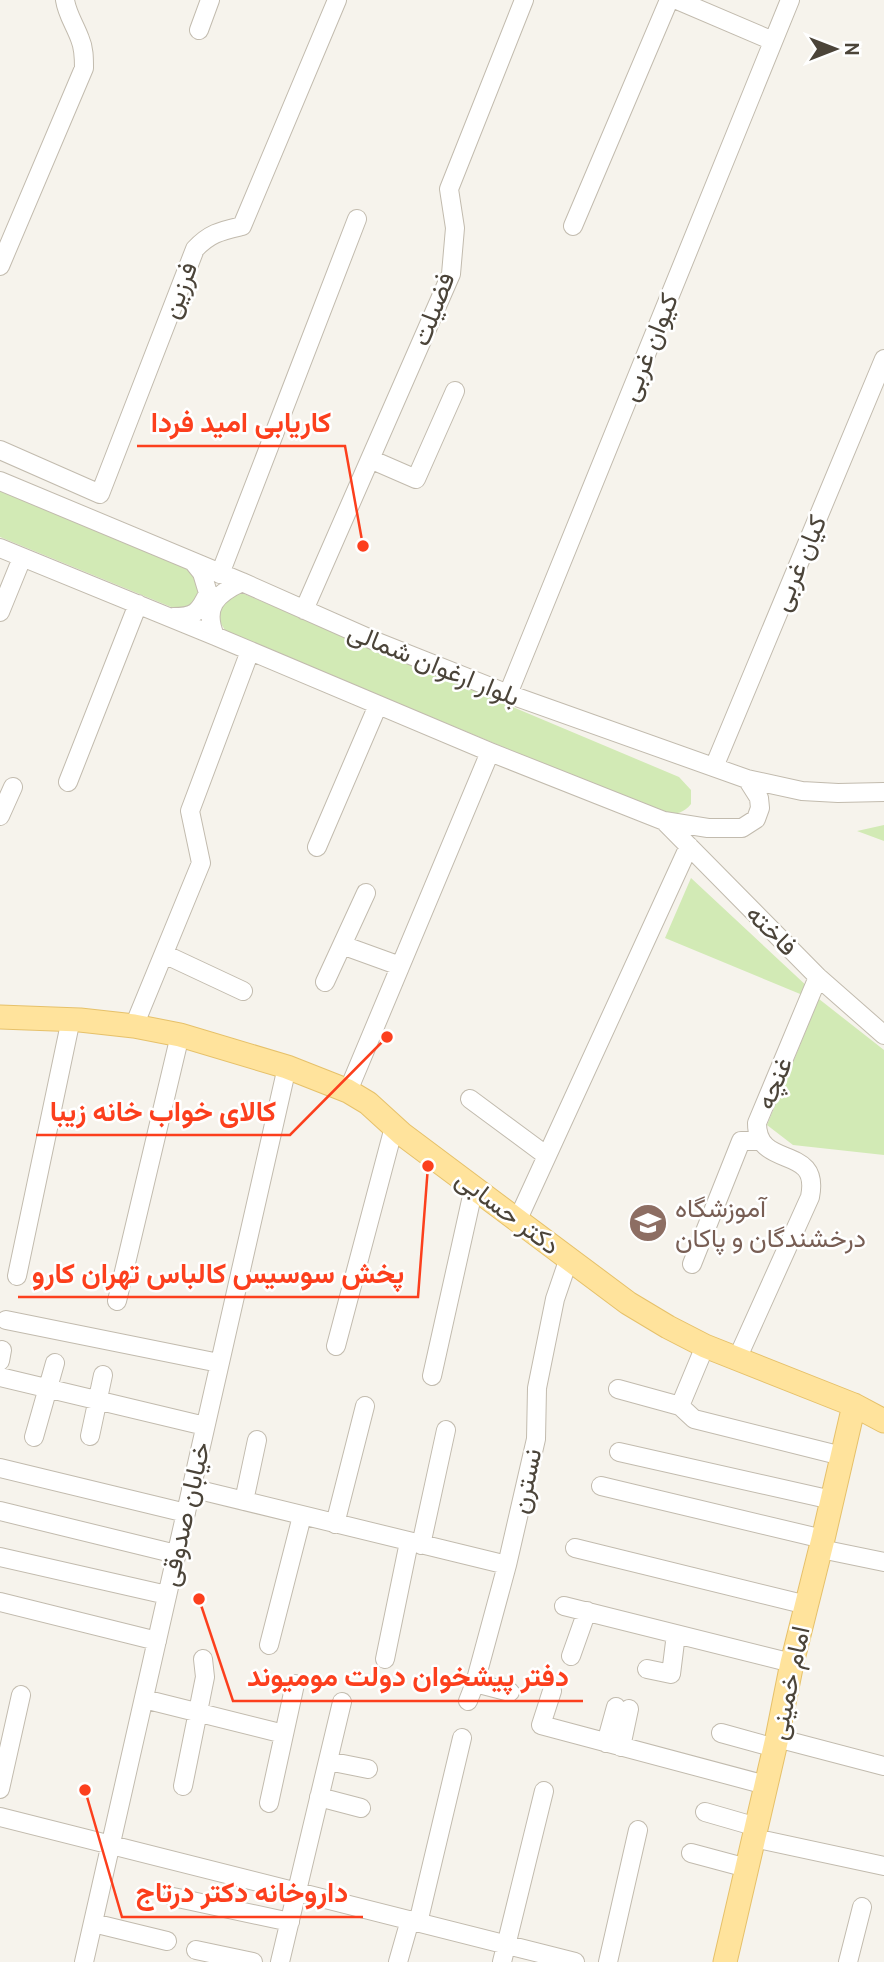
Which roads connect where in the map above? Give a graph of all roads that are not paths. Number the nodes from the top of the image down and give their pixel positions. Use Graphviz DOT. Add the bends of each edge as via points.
graph roads {
  1 [pos="65,0"];
  2 [pos="210,0"];
  3 [pos="337,0"];
  4 [pos="524,0"];
  5 [pos="669,0"];
  6 [pos="677,0"];
  7 [pos="790,0"];
  8 [pos="199,30"];
  9 [pos="774,41"];
  10 [pos="357,219"];
  11 [pos="573,226"];
  12 [pos="0,266"];
  13 [pos="884,359"];
  14 [pos="455,391"];
  15 [pos="0,450"];
  16 [pos="370,459"];
  17 [pos="0,481"];
  18 [pos="0,548"];
  19 [pos="22,558"];
  20 [pos="194,563"];
  21 [pos="220,574"];
  22 [pos="242,582"];
  23 [pos="138,604"];
  24 [pos="304,610"];
  25 [pos="0,612"];
  26 [pos="169,617"];
  27 [pos="215,636"];
  28 [pos="250,651"];
  29 [pos="508,694"];
  30 [pos="378,705"];
  31 [pos="490,752"];
  32 [pos="715,767"];
  33 [pos="747,779"];
  34 [pos="68,782"];
  35 [pos="13,787"];
  36 [pos="884,792"];
  37 [pos="0,816"];
  38 [pos="664,821"];
  39 [pos="689,846"];
  40 [pos="317,847"];
  41 [pos="366,893"];
  42 [pos="342,945"];
  43 [pos="164,954"];
  44 [pos="400,966"];
  45 [pos="818,976"];
  46 [pos="325,982"];
  47 [pos="243,990"];
  48 [pos="0,1017"];
  49 [pos="71,1019"];
  50 [pos="877,1024"];
  51 [pos="134,1026"];
  52 [pos="180,1035"];
  53 [pos="884,1035"];
  54 [pos="286,1067"];
  55 [pos="348,1091"];
  56 [pos="470,1098"];
  57 [pos="394,1127"];
  58 [pos="761,1141"];
  59 [pos="547,1156"];
  60 [pos="474,1187"];
  61 [pos="518,1220"];
  62 [pos="569,1258"];
  63 [pos="692,1264"];
  64 [pos="17,1276"];
  65 [pos="117,1301"];
  66 [pos="6,1321"];
  67 [pos="336,1346"];
  68 [pos="705,1346"];
  69 [pos="737,1359"];
  70 [pos="55,1363"];
  71 [pos="219,1363"];
  72 [pos="103,1375"];
  73 [pos="432,1376"];
  74 [pos="0,1377"];
  75 [pos="47,1389"];
  76 [pos="618,1389"];
  77 [pos="97,1401"];
  78 [pos="854,1405"];
  79 [pos="365,1406"];
  80 [pos="680,1406"];
  81 [pos="883,1419"];
  82 [pos="205,1426"];
  83 [pos="446,1430"];
  84 [pos="90,1436"];
  85 [pos="34,1437"];
  86 [pos="257,1440"];
  87 [pos="620,1452"];
  88 [pos="842,1456"];
  89 [pos="0,1468"];
  90 [pos="600,1486"];
  91 [pos="191,1488"];
  92 [pos="837,1494"];
  93 [pos="244,1502"];
  94 [pos="0,1511"];
  95 [pos="186,1513"];
  96 [pos="302,1516"];
  97 [pos="335,1524"];
  98 [pos="415,1543"];
  99 [pos="822,1544"];
  100 [pos="575,1548"];
  101 [pos="176,1554"];
  102 [pos="0,1557"];
  103 [pos="884,1562"];
  104 [pos="507,1565"];
  105 [pos="167,1595"];
  106 [pos="0,1602"];
  107 [pos="807,1605"];
  108 [pos="564,1606"];
  109 [pos="587,1611"];
  110 [pos="676,1634"];
  111 [pos="157,1641"];
  112 [pos="269,1645"];
  113 [pos="571,1656"];
  114 [pos="202,1658"];
  115 [pos="385,1659"];
  116 [pos="792,1662"];
  117 [pos="647,1669"];
  118 [pos="475,1683"];
  119 [pos="295,1684"];
  120 [pos="552,1691"];
  121 [pos="510,1692"];
  122 [pos="21,1695"];
  123 [pos="144,1699"];
  124 [pos="468,1701"];
  125 [pos="342,1702"];
  126 [pos="623,1708"];
  127 [pos="198,1712"];
  128 [pos="721,1733"];
  129 [pos="285,1734"];
  130 [pos="462,1738"];
  131 [pos="776,1743"];
  132 [pos="613,1745"];
  133 [pos="328,1761"];
  134 [pos="884,1766"];
  135 [pos="368,1769"];
  136 [pos="766,1785"];
  137 [pos="183,1786"];
  138 [pos="0,1789"];
  139 [pos="544,1791"];
  140 [pos="319,1797"];
  141 [pos="269,1803"];
  142 [pos="361,1808"];
  143 [pos="705,1812"];
  144 [pos="0,1817"];
  145 [pos="638,1830"];
  146 [pos="755,1832"];
  147 [pos="110,1845"];
  148 [pos="691,1853"];
  149 [pos="884,1866"];
  150 [pos="747,1868"];
  151 [pos="297,1892"];
  152 [pos="173,1897"];
  153 [pos="862,1907"];
  154 [pos="290,1922"];
  155 [pos="414,1922"];
  156 [pos="93,1923"];
  157 [pos="167,1941"];
  158 [pos="196,1950"];
  159 [pos="504,1953"];
  160 [pos="84,1962"];
  161 [pos="253,1962"];
  162 [pos="280,1962"];
  163 [pos="398,1962"];
  164 [pos="575,1962"];
  165 [pos="608,1962"];
  166 [pos="725,1962"];
  167 [pos="848,1962"];
  1 -- 12 [label="street" via="80,39 84,68"];
  2 -- 8 [label="street"];
  3 -- 15 [label="street, فرزین" via="242,226 206,237 195,249 100,494"];
  4 -- 16 [label="street, فضیلت" via="449,189 455,228 451,274"];
  5 -- 11 [label="street"];
  6 -- 9 [label="street"];
  7 -- 9 [label="street, کیوان غربی"];
  9 -- 29 [label="street, کیوان غربی"];
  10 -- 21 [label="street"];
  13 -- 32 [label="street, کیان غربی"];
  14 -- 16 [label="street" via="416,479"];
  16 -- 24 [label="street, فضیلت"];
  17 -- 20 [label="street, بلوار ارغوان شمالی"];
  18 -- 19 [label="street"];
  19 -- 23 [label="street"];
  19 -- 25 [label="street"];
  20 -- 21 [label="street, بلوار ارغوان شمالی"];
  20 -- 26 [label="street" via="208,593 203,605 185,617"];
  21 -- 22 [label="street, بلوار ارغوان شمالی"];
  22 -- 24 [label="street, بلوار ارغوان شمالی"];
  22 -- 27 [label="street" via="217,597 209,622"];
  23 -- 26 [label="street"];
  23 -- 34 [label="street"];
  24 -- 29 [label="street, بلوار ارغوان شمالی"];
  26 -- 27 [label="street"];
  27 -- 28 [label="street"];
  28 -- 30 [label="street"];
  28 -- 43 [label="street" via="190,811 201,863"];
  29 -- 32 [label="street, بلوار ارغوان شمالی"];
  30 -- 31 [label="street"];
  30 -- 40 [label="street"];
  31 -- 38 [label="street"];
  31 -- 44 [label="street"];
  32 -- 33 [label="street, بلوار ارغوان شمالی"];
  33 -- 36 [label="street, بلوار ارغوان شمالی" via="802,791"];
  33 -- 38 [label="street" via="760,808 755,819 742,828"];
  35 -- 37 [label="street"];
  38 -- 39 [label="street, فاخته"];
  39 -- 45 [label="street, فاخته"];
  39 -- 59 [label="street"];
  41 -- 42 [label="street"];
  42 -- 44 [label="street"];
  42 -- 46 [label="street"];
  43 -- 47 [label="street"];
  43 -- 51 [label="street"];
  44 -- 55 [label="street"];
  45 -- 50 [label="street, فاخته"];
  45 -- 58 [label="street, غنچه" via="757,1122"];
  48 -- 49 [label="main road, دکتر حسابی"];
  49 -- 51 [label="main road, دکتر حسابی"];
  49 -- 64 [label="street"];
  50 -- 53 [label="street, فاخته"];
  51 -- 52 [label="main road, دکتر حسابی"];
  52 -- 54 [label="main road, دکتر حسابی"];
  52 -- 65 [label="street"];
  54 -- 55 [label="main road, دکتر حسابی"];
  54 -- 71 [label="street, خیابان صدوقی"];
  55 -- 57 [label="main road, دکتر حسابی"];
  56 -- 59 [label="street"];
  57 -- 60 [label="main road, دکتر حسابی"];
  57 -- 67 [label="street"];
  58 -- 63 [label="street" via="741,1141"];
  58 -- 69 [label="street, غنچه" via="766,1148 805,1166 813,1185"];
  59 -- 61 [label="street"];
  60 -- 61 [label="main road, دکتر حسابی"];
  60 -- 73 [label="street"];
  61 -- 62 [label="main road, دکتر حسابی"];
  62 -- 68 [label="main road, دکتر حسابی" via="628,1303"];
  62 -- 104 [label="street, نسترن" via="555,1299 537,1388 536,1439"];
  66 -- 71 [label="street"];
  68 -- 69 [label="main road, دکتر حسابی"];
  68 -- 80 [label="street"];
  69 -- 78 [label="main road, دکتر حسابی"];
  70 -- 75 [label="street"];
  71 -- 82 [label="street, خیابان صدوقی"];
  72 -- 77 [label="street"];
  74 -- 75 [label="street"];
  75 -- 77 [label="street"];
  75 -- 85 [label="street"];
  76 -- 80 [label="street"];
  77 -- 82 [label="street"];
  77 -- 84 [label="street"];
  78 -- 81 [label="main road, دکتر حسابی"];
  78 -- 88 [label="main road, امام خمینی"];
  79 -- 97 [label="street"];
  80 -- 88 [label="street" via="694,1419"];
  82 -- 91 [label="street, خیابان صدوقی"];
  83 -- 98 [label="street"];
  86 -- 93 [label="street"];
  87 -- 92 [label="street"];
  88 -- 92 [label="main road, امام خمینی"];
  89 -- 95 [label="street"];
  90 -- 99 [label="street"];
  91 -- 93 [label="street"];
  91 -- 95 [label="street, خیابان صدوقی"];
  92 -- 99 [label="main road, امام خمینی"];
  93 -- 96 [label="street"];
  94 -- 101 [label="street"];
  95 -- 101 [label="street, خیابان صدوقی"];
  96 -- 97 [label="street"];
  96 -- 112 [label="street"];
  97 -- 98 [label="street"];
  98 -- 104 [label="street"];
  98 -- 115 [label="street"];
  99 -- 103 [label="street"];
  99 -- 107 [label="main road, امام خمینی"];
  100 -- 107 [label="street"];
  101 -- 105 [label="street, خیابان صدوقی"];
  102 -- 105 [label="street"];
  104 -- 118 [label="street, نسترن"];
  105 -- 111 [label="street, خیابان صدوقی"];
  106 -- 111 [label="street"];
  107 -- 116 [label="main road, امام خمینی"];
  108 -- 109 [label="street"];
  109 -- 110 [label="street"];
  109 -- 113 [label="street"];
  110 -- 116 [label="street"];
  110 -- 117 [label="street" via="671,1674"];
  111 -- 123 [label="street, خیابان صدوقی"];
  114 -- 127 [label="street" via="205,1677"];
  116 -- 131 [label="main road, امام خمینی"];
  118 -- 121 [label="street"];
  118 -- 124 [label="street, نسترن"];
  119 -- 129 [label="street"];
  120 -- 132 [label="street" via="541,1725"];
  122 -- 138 [label="street"];
  123 -- 127 [label="street"];
  123 -- 147 [label="street, خیابان صدوقی"];
  125 -- 133 [label="street"];
  126 -- 132 [label="street"];
  127 -- 129 [label="street"];
  127 -- 137 [label="street"];
  128 -- 131 [label="street"];
  129 -- 141 [label="street"];
  130 -- 155 [label="street"];
  131 -- 134 [label="street"];
  131 -- 136 [label="main road, امام خمینی"];
  132 -- 136 [label="street"];
  133 -- 135 [label="street"];
  133 -- 140 [label="street"];
  136 -- 146 [label="main road, امام خمینی"];
  139 -- 159 [label="street"];
  140 -- 142 [label="street"];
  140 -- 151 [label="street"];
  143 -- 146 [label="street"];
  144 -- 147 [label="street"];
  145 -- 165 [label="street"];
  146 -- 149 [label="street"];
  146 -- 150 [label="main road, امام خمینی"];
  147 -- 151 [label="street"];
  147 -- 156 [label="street, خیابان صدوقی"];
  148 -- 150 [label="street"];
  150 -- 166 [label="main road, امام خمینی"];
  151 -- 154 [label="street"];
  151 -- 155 [label="street"];
  152 -- 154 [label="street"];
  153 -- 167 [label="street"];
  154 -- 162 [label="street"];
  155 -- 159 [label="street"];
  155 -- 163 [label="street"];
  156 -- 157 [label="street"];
  156 -- 160 [label="street, خیابان صدوقی"];
  158 -- 161 [label="street"];
  159 -- 164 [label="street"];
}
